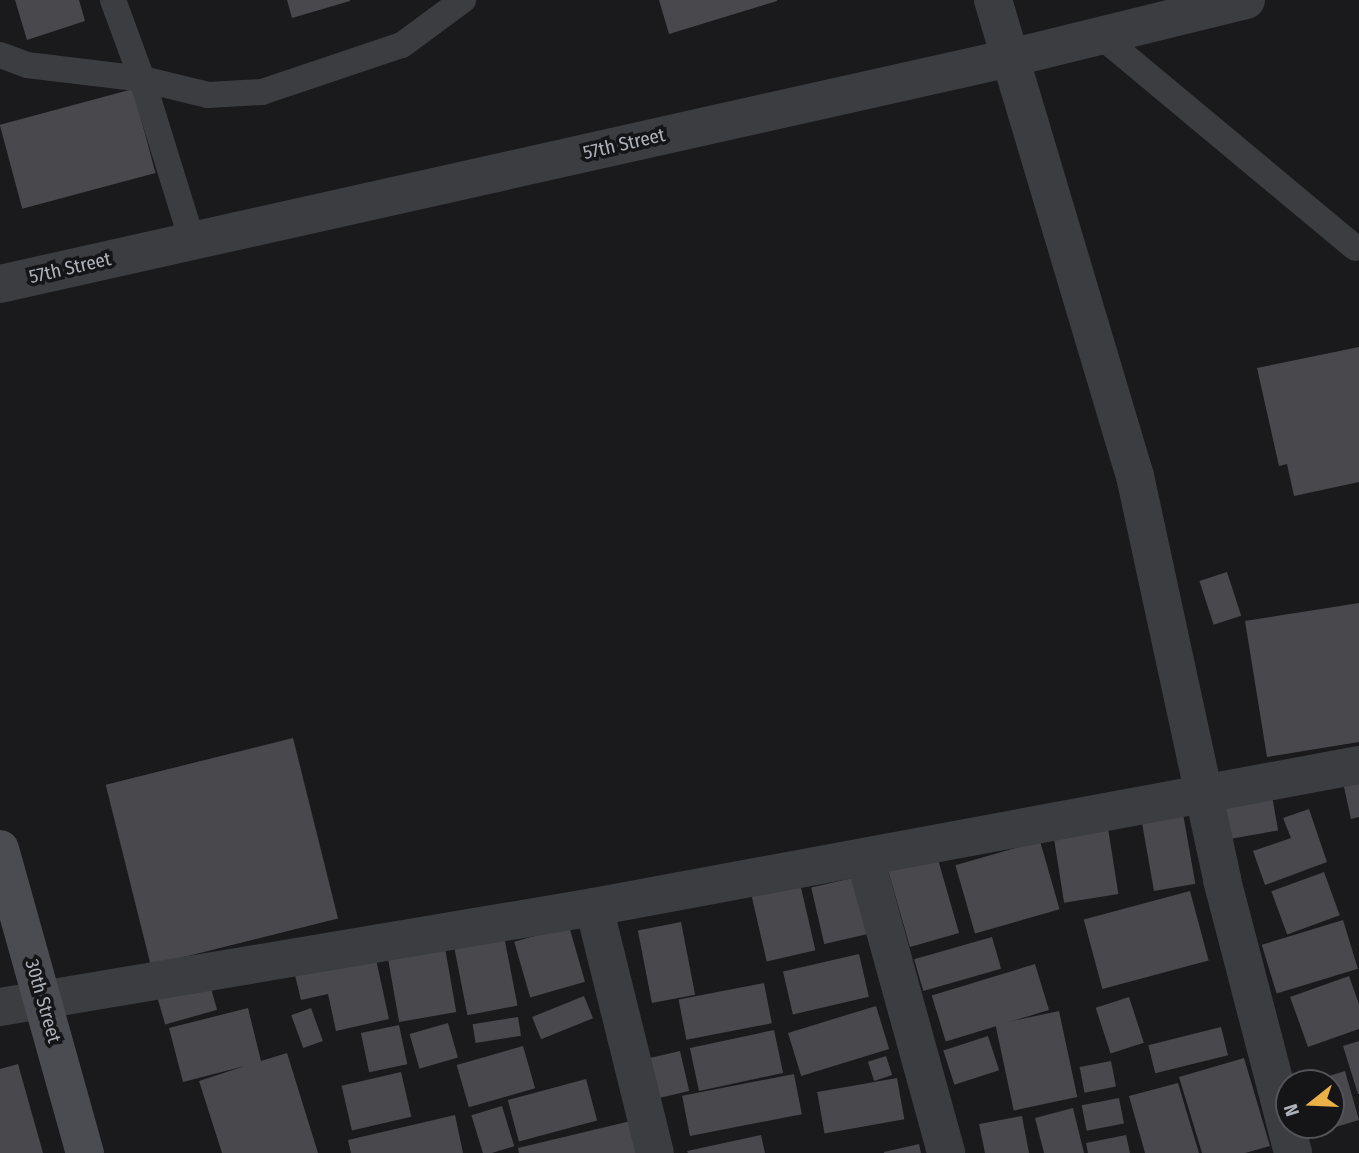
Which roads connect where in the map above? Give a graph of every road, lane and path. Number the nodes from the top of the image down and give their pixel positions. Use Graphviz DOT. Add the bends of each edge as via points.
graph roads {
  1 [pos="113,0"];
  2 [pos="463,0"];
  3 [pos="993,0"];
  4 [pos="1246,0"];
  5 [pos="1101,36"];
  6 [pos="0,55"];
  7 [pos="1010,58"];
  8 [pos="142,79"];
  9 [pos="192,241"];
  10 [pos="1355,248"];
  11 [pos="0,284"];
  12 [pos="1359,765"];
  13 [pos="1203,791"];
  14 [pos="0,849"];
  15 [pos="865,858"];
  16 [pos="594,907"];
  17 [pos="44,1000"];
  18 [pos="0,1007"];
  19 [pos="85,1153"];
  20 [pos="654,1153"];
  21 [pos="946,1153"];
  22 [pos="1293,1153"];
  1 -- 8 [label="lane"];
  2 -- 8 [label="lane" via="402,45 262,92 208,95"];
  3 -- 7 [label="street"];
  4 -- 5 [label="street, 57th Street"];
  5 -- 7 [label="street, 57th Street"];
  5 -- 10 [label="lane"];
  6 -- 8 [label="lane" via="27,65"];
  7 -- 9 [label="street, 57th Street"];
  7 -- 13 [label="street" via="1135,476"];
  8 -- 9 [label="lane"];
  9 -- 11 [label="street, 57th Street"];
  12 -- 13 [label="street"];
  13 -- 15 [label="street"];
  13 -- 22 [label="street"];
  14 -- 17 [label="main road, 30th Street"];
  15 -- 16 [label="street"];
  15 -- 21 [label="street"];
  16 -- 17 [label="street"];
  16 -- 20 [label="street"];
  17 -- 18 [label="street"];
  17 -- 19 [label="main road, 30th Street"];
}
